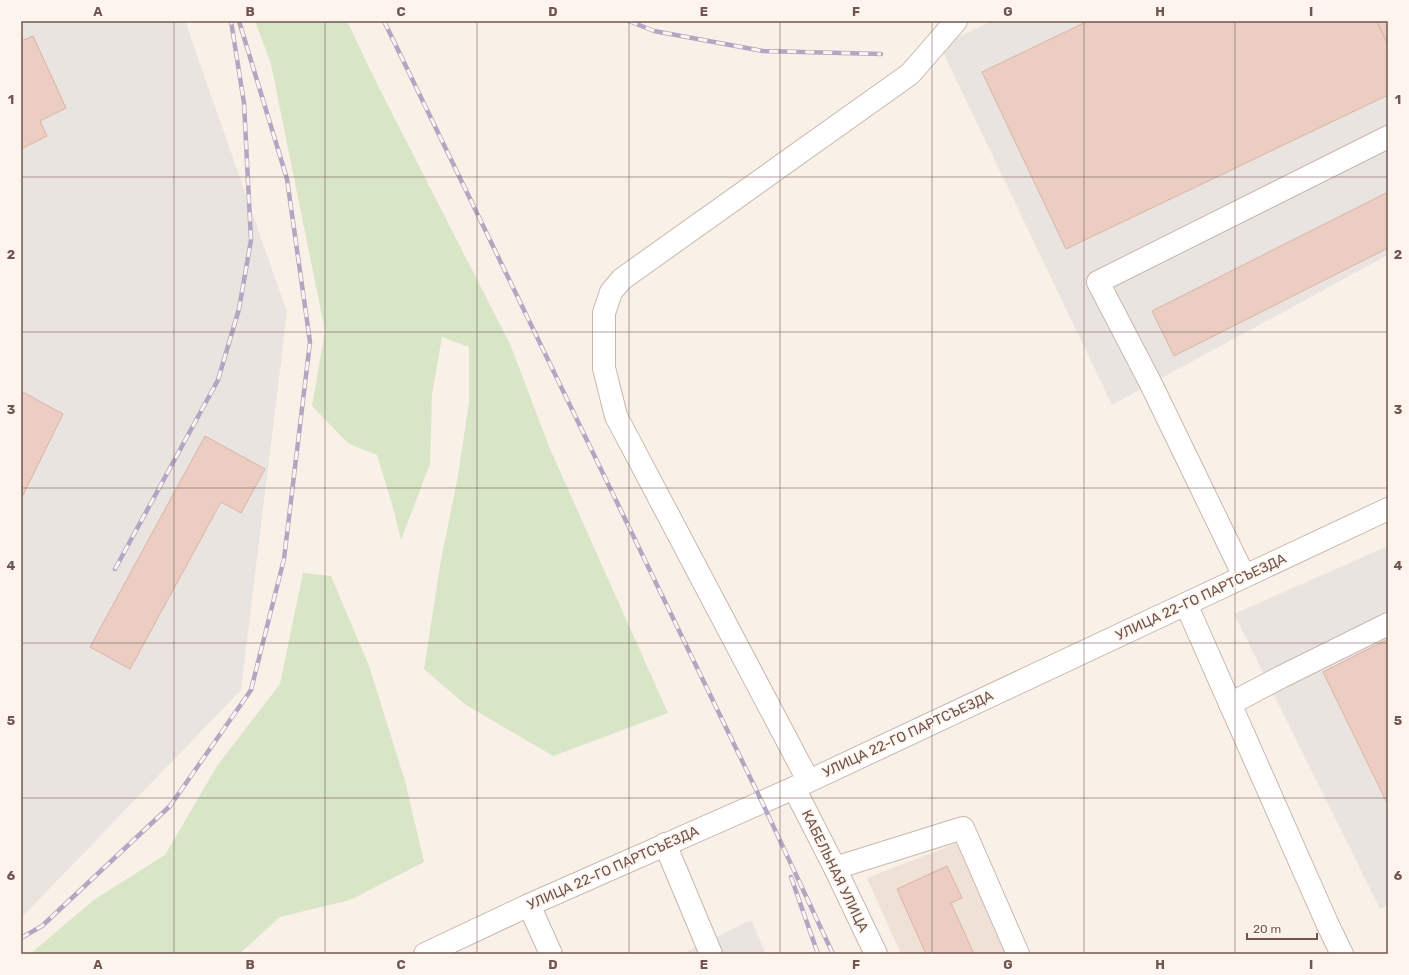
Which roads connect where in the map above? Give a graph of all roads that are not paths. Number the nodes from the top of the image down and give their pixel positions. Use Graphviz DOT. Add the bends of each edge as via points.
graph roads {
  1 [pos="956,21"];
  2 [pos="1388,137"];
  3 [pos="1388,509"];
  4 [pos="1244,576"];
  5 [pos="1186,604"];
  6 [pos="1388,624"];
  7 [pos="1230,704"];
  8 [pos="801,784"];
  9 [pos="665,844"];
  10 [pos="835,868"];
  11 [pos="529,905"];
  12 [pos="425,954"];
  13 [pos="551,954"];
  14 [pos="711,954"];
  15 [pos="876,954"];
  16 [pos="1018,954"];
  17 [pos="1342,954"];
  1 -- 8 [label="street, КАБЕЛЬНАЯ УЛИЦА" via="910,74 622,279 611,292 604,313 604,368 616,416"];
  2 -- 4 [label="street" via="1098,282 1151,384"];
  3 -- 4 [label="street, УЛИЦА 22-ГО ПАРТСЪЕЗДА"];
  4 -- 5 [label="street, УЛИЦА 22-ГО ПАРТСЪЕЗДА"];
  5 -- 7 [label="street"];
  5 -- 8 [label="street, УЛИЦА 22-ГО ПАРТСЪЕЗДА"];
  6 -- 7 [label="street"];
  7 -- 17 [label="street"];
  8 -- 9 [label="street, УЛИЦА 22-ГО ПАРТСЪЕЗДА"];
  8 -- 10 [label="street, КАБЕЛЬНАЯ УЛИЦА"];
  9 -- 11 [label="street, УЛИЦА 22-ГО ПАРТСЪЕЗДА"];
  9 -- 14 [label="street"];
  10 -- 15 [label="street, КАБЕЛЬНАЯ УЛИЦА"];
  10 -- 16 [label="street" via="963,828"];
  11 -- 12 [label="street, УЛИЦА 22-ГО ПАРТСЪЕЗДА"];
  11 -- 13 [label="street"];
}
